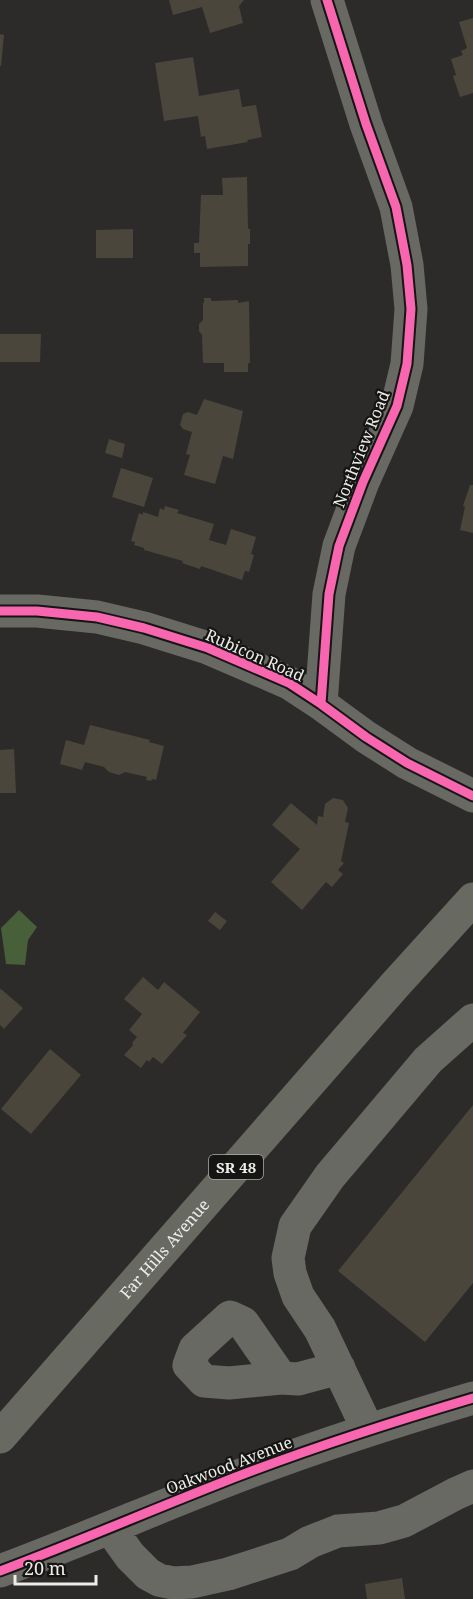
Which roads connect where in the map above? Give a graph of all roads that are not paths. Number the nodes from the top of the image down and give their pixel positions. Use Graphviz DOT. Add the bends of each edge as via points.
graph roads {
  1 [pos="327,0"];
  2 [pos="0,611"];
  3 [pos="321,704"];
  4 [pos="473,796"];
  5 [pos="473,899"];
  6 [pos="473,1020"];
  7 [pos="339,1368"];
  8 [pos="281,1378"];
  9 [pos="473,1398"];
  10 [pos="368,1430"];
  11 [pos="0,1437"];
  12 [pos="473,1486"];
  13 [pos="110,1528"];
  14 [pos="0,1570"];
  1 -- 3 [label="street, Northview Road" via="396,207 411,309 407,364 397,406 339,546 329,594"];
  2 -- 3 [label="street, Rubicon Road" via="97,617 144,628 208,648 289,683"];
  3 -- 4 [label="street, Rubicon Road" via="407,763"];
  5 -- 11 [label="main road, Far Hills Avenue / SR 48"];
  6 -- 7 [label="street" via="428,1060 330,1176 295,1226 288,1258 290,1273 298,1296 321,1329"];
  7 -- 8 [label="street" via="298,1379"];
  7 -- 10 [label="street"];
  9 -- 10 [label="street, Oakwood Avenue"];
  10 -- 13 [label="street, Oakwood Avenue" via="213,1485"];
  12 -- 13 [label="street" via="404,1521 379,1528 338,1531 290,1554 192,1582 173,1583 148,1574"];
  13 -- 14 [label="street, Oakwood Avenue"];
}
